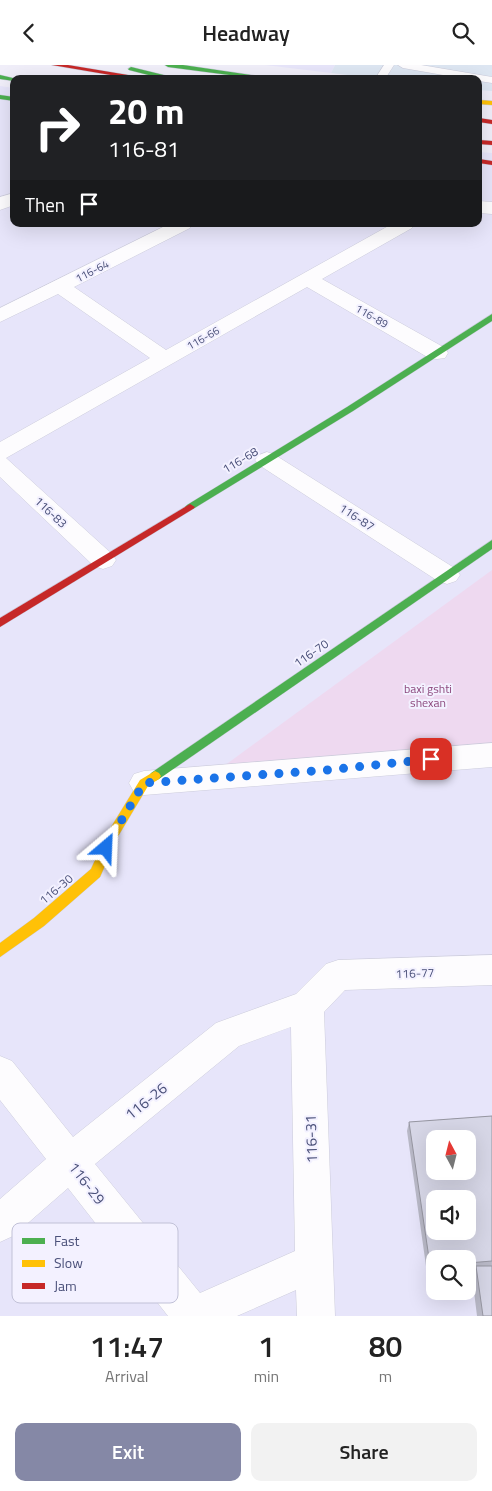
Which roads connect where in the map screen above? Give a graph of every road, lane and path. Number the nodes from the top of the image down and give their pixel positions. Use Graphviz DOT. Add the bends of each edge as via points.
graph roads {
  1 [pos="55,65"];
  2 [pos="118,65"];
  3 [pos="168,65"];
  4 [pos="403,65"];
  5 [pos="122,75"];
  6 [pos="158,75"];
  7 [pos="245,75"];
  8 [pos="462,75"];
  9 [pos="177,227"];
  10 [pos="401,227"];
  11 [pos="307,279"];
  12 [pos="61,287"];
  13 [pos="0,316"];
  14 [pos="492,317"];
  15 [pos="437,353"];
  16 [pos="166,359"];
  17 [pos="0,452"];
  18 [pos="267,460"];
  19 [pos="0,464"];
  20 [pos="492,544"];
  21 [pos="103,560"];
  22 [pos="447,575"];
  23 [pos="0,623"];
  24 [pos="492,755"];
  25 [pos="144,783"];
  26 [pos="0,951"];
  27 [pos="492,970"];
  28 [pos="308,1006"];
  29 [pos="0,1073"];
  30 [pos="70,1162"];
  31 [pos="0,1223"];
  32 [pos="119,1223"];
  33 [pos="314,1262"];
  34 [pos="178,1297"];
  35 [pos="193,1316"];
  36 [pos="316,1316"];
  1 -- 5 [label="main road"];
  2 -- 6 [label="main road"];
  3 -- 7 [label="main road"];
  4 -- 8 [label="lane"];
  9 -- 12 [label="street, 116-64"];
  10 -- 11 [label="street, 116-66"];
  11 -- 15 [label="street, 116-89"];
  11 -- 16 [label="street, 116-66"];
  12 -- 13 [label="street, 116-64"];
  12 -- 16 [label="street"];
  14 -- 15 [label="main road, 116-68"];
  15 -- 18 [label="main road, 116-68"];
  16 -- 17 [label="street, 116-66"];
  18 -- 21 [label="main road, 116-68"];
  18 -- 22 [label="street, 116-87"];
  19 -- 21 [label="street, 116-83"];
  20 -- 22 [label="main road, 116-70"];
  21 -- 23 [label="main road, 116-68"];
  22 -- 25 [label="main road, 116-70"];
  24 -- 25 [label="street"];
  25 -- 26 [label="main road, 116-30" via="112,836 96,873"];
  27 -- 28 [label="street, 116-77" via="338,975"];
  28 -- 30 [label="street, 116-26" via="228,1034"];
  28 -- 33 [label="street, 116-31"];
  29 -- 30 [label="street, 116-29"];
  30 -- 31 [label="street, 116-26"];
  30 -- 32 [label="street, 116-29"];
  33 -- 35 [label="street, 116-29"];
  33 -- 36 [label="street, 116-31"];
  34 -- 35 [label="street, 116-29"];
}
